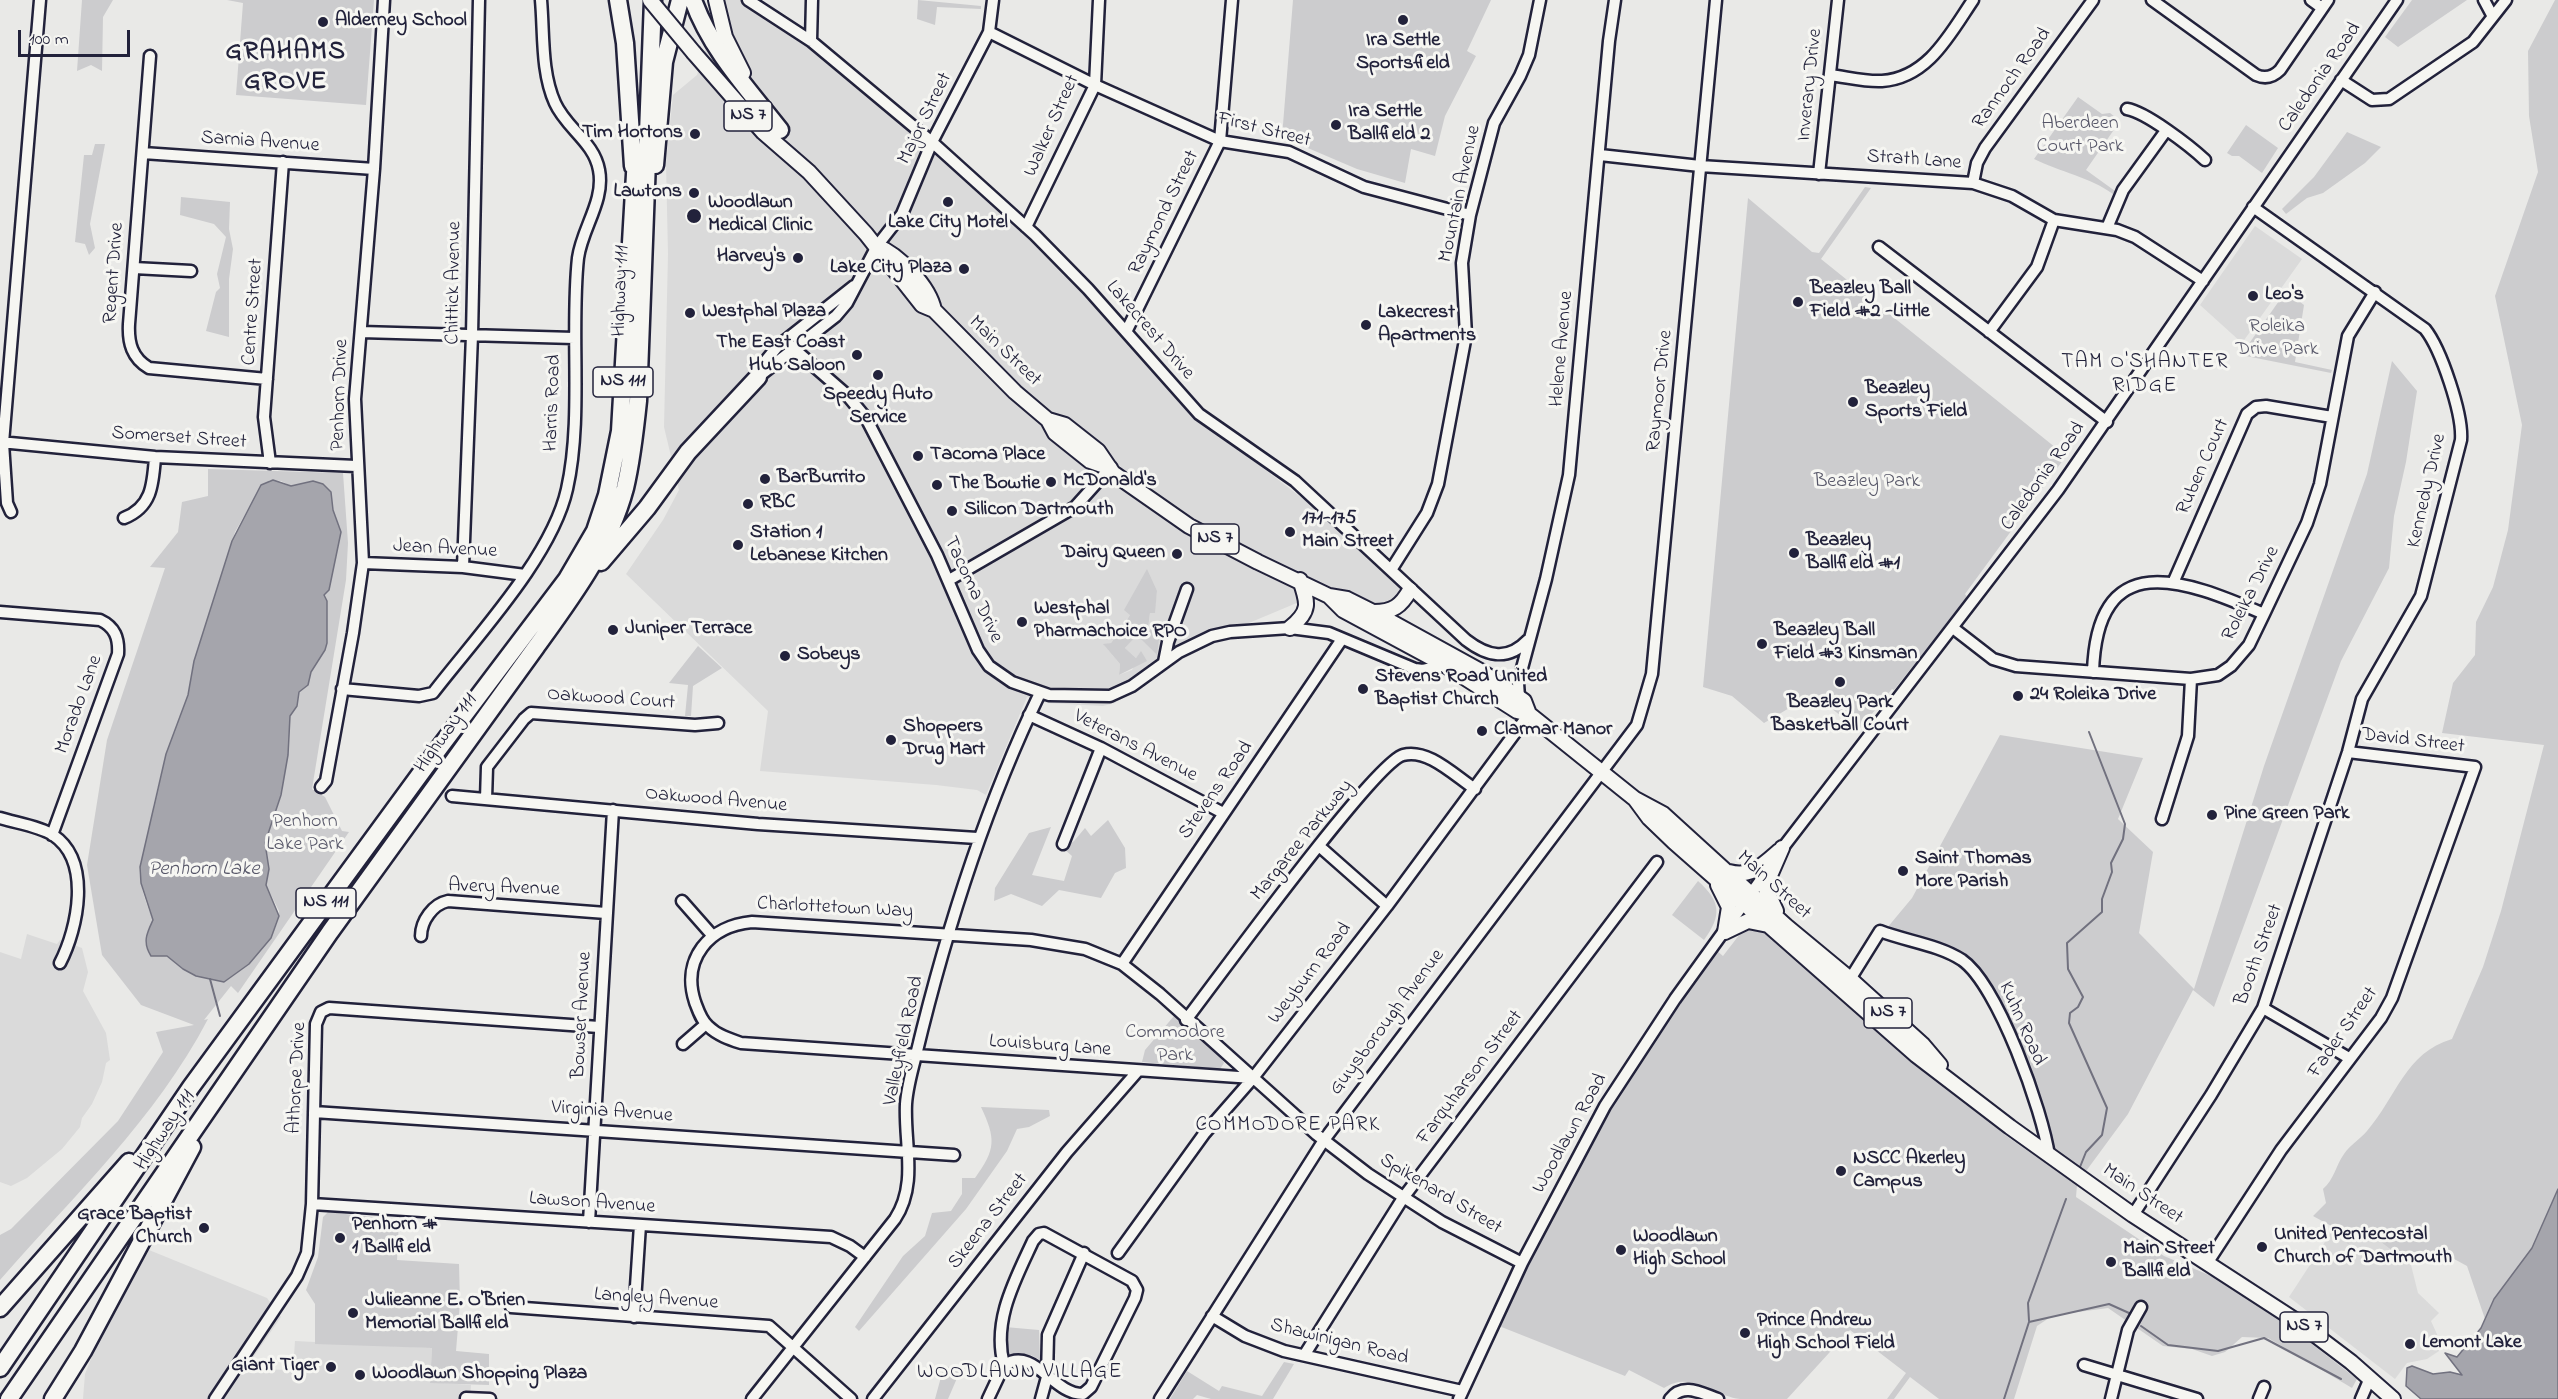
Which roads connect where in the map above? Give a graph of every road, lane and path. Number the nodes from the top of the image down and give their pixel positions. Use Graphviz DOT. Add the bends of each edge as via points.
graph roads {
  1 [pos="40,0"];
  2 [pos="384,0"];
  3 [pos="479,0"];
  4 [pos="541,0"];
  5 [pos="618,0"];
  6 [pos="643,0"];
  7 [pos="652,0"];
  8 [pos="680,0"];
  9 [pos="716,0"];
  10 [pos="748,0"];
  11 [pos="812,0"];
  12 [pos="993,0"];
  13 [pos="1100,0"];
  14 [pos="1232,0"];
  15 [pos="1540,0"];
  16 [pos="1616,0"];
  17 [pos="1716,0"];
  18 [pos="1838,0"];
  19 [pos="1973,0"];
  20 [pos="2093,0"];
  21 [pos="2152,0"];
  22 [pos="2311,0"];
  23 [pos="2397,0"];
  24 [pos="2484,0"];
  25 [pos="2506,0"];
  26 [pos="2325,4"];
  27 [pos="695,6"];
  28 [pos="2492,15"];
  29 [pos="990,32"];
  30 [pos="812,41"];
  31 [pos="150,56"];
  32 [pos="1830,75"];
  33 [pos="2341,80"];
  34 [pos="1095,85"];
  35 [pos="2127,109"];
  36 [pos="780,130"];
  37 [pos="2165,132"];
  38 [pos="1220,141"];
  39 [pos="932,142"];
  40 [pos="143,153"];
  41 [pos="1600,155"];
  42 [pos="2205,160"];
  43 [pos="283,162"];
  44 [pos="1700,166"];
  45 [pos="374,169"];
  46 [pos="809,172"];
  47 [pos="1820,174"];
  48 [pos="1973,183"];
  49 [pos="634,184"];
  50 [pos="2253,207"];
  51 [pos="1470,215"];
  52 [pos="2054,220"];
  53 [pos="1026,227"];
  54 [pos="2108,228"];
  55 [pos="877,246"];
  56 [pos="1879,248"];
  57 [pos="134,268"];
  58 [pos="191,271"];
  59 [pos="2203,281"];
  60 [pos="644,285"];
  61 [pos="854,285"];
  62 [pos="2375,292"];
  63 [pos="1127,330"];
  64 [pos="361,332"];
  65 [pos="1989,332"];
  66 [pos="472,335"];
  67 [pos="574,338"];
  68 [pos="785,341"];
  69 [pos="793,349"];
  70 [pos="758,377"];
  71 [pos="267,379"];
  72 [pos="2332,417"];
  73 [pos="2107,422"];
  74 [pos="2,442"];
  75 [pos="155,457"];
  76 [pos="270,464"];
  77 [pos="356,466"];
  78 [pos="1110,468"];
  79 [pos="11,512"];
  80 [pos="123,518"];
  81 [pos="363,563"];
  82 [pos="463,567"];
  83 [pos="1391,570"];
  84 [pos="525,575"];
  85 [pos="585,578"];
  86 [pos="949,580"];
  87 [pos="1300,580"];
  88 [pos="2173,583"];
  89 [pos="1187,589"];
  90 [pos="1410,590"];
  91 [pos="1329,596"];
  92 [pos="0,612"];
  93 [pos="1372,612"];
  94 [pos="2264,614"];
  95 [pos="1290,628"];
  96 [pos="1953,628"];
  97 [pos="1342,639"];
  98 [pos="1528,640"];
  99 [pos="1164,662"];
  100 [pos="1445,665"];
  101 [pos="2093,672"];
  102 [pos="2191,679"];
  103 [pos="342,688"];
  104 [pos="1040,693"];
  105 [pos="1519,697"];
  106 [pos="1529,714"];
  107 [pos="1029,715"];
  108 [pos="718,723"];
  109 [pos="1101,748"];
  110 [pos="2348,752"];
  111 [pos="2475,767"];
  112 [pos="1603,771"];
  113 [pos="321,788"];
  114 [pos="1475,789"];
  115 [pos="452,796"];
  116 [pos="486,799"];
  117 [pos="1635,799"];
  118 [pos="613,810"];
  119 [pos="1223,813"];
  120 [pos="0,818"];
  121 [pos="2162,819"];
  122 [pos="52,835"];
  123 [pos="977,838"];
  124 [pos="1063,844"];
  125 [pos="1320,846"];
  126 [pos="1782,848"];
  127 [pos="1657,862"];
  128 [pos="1729,872"];
  129 [pos="1714,878"];
  130 [pos="1748,899"];
  131 [pos="681,901"];
  132 [pos="1387,906"];
  133 [pos="606,913"];
  134 [pos="1771,926"];
  135 [pos="1786,926"];
  136 [pos="1725,932"];
  137 [pos="948,934"];
  138 [pos="712,935"];
  139 [pos="421,936"];
  140 [pos="60,963"];
  141 [pos="1122,964"];
  142 [pos="1847,984"];
  143 [pos="2263,1008"];
  144 [pos="1186,1020"];
  145 [pos="706,1024"];
  146 [pos="600,1027"];
  147 [pos="683,1044"];
  148 [pos="247,1050"];
  149 [pos="916,1055"];
  150 [pos="2349,1058"];
  151 [pos="1137,1072"];
  152 [pos="1252,1078"];
  153 [pos="191,1088"];
  154 [pos="314,1112"];
  155 [pos="594,1130"];
  156 [pos="1323,1140"];
  157 [pos="908,1151"];
  158 [pos="954,1155"];
  159 [pos="2049,1156"];
  160 [pos="1403,1198"];
  161 [pos="312,1204"];
  162 [pos="2133,1215"];
  163 [pos="588,1222"];
  164 [pos="640,1225"];
  165 [pos="1084,1253"];
  166 [pos="1118,1253"];
  167 [pos="865,1257"];
  168 [pos="2208,1262"];
  169 [pos="1522,1263"];
  170 [pos="511,1307"];
  171 [pos="2141,1307"];
  172 [pos="0,1308"];
  173 [pos="1212,1316"];
  174 [pos="634,1317"];
  175 [pos="792,1346"];
  176 [pos="1305,1354"];
  177 [pos="1004,1365"];
  178 [pos="2084,1365"];
  179 [pos="0,1368"];
  180 [pos="69,1373"];
  181 [pos="1047,1377"];
  182 [pos="2117,1377"];
  183 [pos="2370,1378"];
  184 [pos="2264,1387"];
  185 [pos="1460,1395"];
  186 [pos="466,1398"];
  187 [pos="9,1399"];
  188 [pos="52,1399"];
  189 [pos="63,1399"];
  190 [pos="215,1399"];
  191 [pos="490,1399"];
  192 [pos="752,1399"];
  193 [pos="851,1399"];
  194 [pos="873,1399"];
  195 [pos="988,1399"];
  196 [pos="1041,1399"];
  197 [pos="1160,1399"];
  198 [pos="1670,1399"];
  199 [pos="1718,1399"];
  200 [pos="2111,1399"];
  201 [pos="2197,1399"];
  202 [pos="2259,1399"];
  203 [pos="2361,1399"];
  204 [pos="2393,1399"];
  1 -- 74 [label="street"];
  2 -- 45 [label="street, Penhorn Drive"];
  3 -- 66 [label="street, Chittick Avenue"];
  4 -- 67 [label="street, Harris Road" via="548,87 561,115 592,150 600,171 598,198 578,258"];
  5 -- 49 [label="highway" via="628,73"];
  6 -- 49 [label="highway, Highway 111 / NS 111"];
  7 -- 46 [label="main road, Main Street / NS 7, bridge" via="763,132"];
  7 -- 60 [label="highway, Highway 111 / NS 111"];
  8 -- 60 [label="highway" via="664,62"];
  9 -- 36 [label="main road, Main Street" via="735,60"];
  10 -- 30 [label="street, Lakecrest Drive"];
  11 -- 30 [label="street"];
  12 -- 29 [label="street, Major Street"];
  13 -- 34 [label="street, Walker Street"];
  14 -- 38 [label="street, Raymond Street"];
  15 -- 51 [label="street, Mountain Avenue" via="1526,63 1494,123"];
  16 -- 41 [label="street, Helene Avenue"];
  17 -- 44 [label="street, Raymoor Drive"];
  18 -- 32 [label="street, Inverary Drive"];
  19 -- 32 [label="street" via="1938,50 1917,69 1899,78 1880,81"];
  20 -- 48 [label="street, Rannoch Road" via="1985,148"];
  21 -- 26 [label="street" via="2263,77 2277,73"];
  22 -- 26 [label="street"];
  23 -- 33 [label="street, Caledonia Road"];
  24 -- 28 [label="street"];
  25 -- 28 [label="street"];
  27 -- 36 [label="highway" via="723,57"];
  28 -- 33 [label="street" via="2473,42 2385,100 2372,100"];
  29 -- 34 [label="street, First Street"];
  29 -- 39 [label="street, Major Street"];
  30 -- 39 [label="street, Lakecrest Drive"];
  31 -- 40 [label="street, Regent Drive"];
  32 -- 47 [label="street, Inverary Drive"];
  33 -- 50 [label="street, Caledonia Road"];
  34 -- 38 [label="street, First Street"];
  34 -- 53 [label="street, Walker Street"];
  35 -- 37 [label="street"];
  36 -- 46 [label="main road, Main Street / NS 7"];
  37 -- 42 [label="street"];
  37 -- 54 [label="street" via="2123,190"];
  38 -- 51 [label="street, First Street" via="1289,152 1364,187"];
  38 -- 63 [label="street, Raymond Street"];
  39 -- 53 [label="street, Lakecrest Drive"];
  39 -- 55 [label="street, Major Street" via="902,214"];
  40 -- 43 [label="street, Sarnia Avenue"];
  40 -- 57 [label="street, Regent Drive"];
  41 -- 44 [label="street, Strath Lane"];
  41 -- 98 [label="street, Helene Avenue" via="1569,475"];
  43 -- 45 [label="street, Sarnia Avenue"];
  43 -- 71 [label="street, Centre Street"];
  44 -- 47 [label="street, Strath Lane"];
  44 -- 112 [label="street, Raymoor Drive" via="1652,674 1637,725"];
  45 -- 64 [label="street, Penhorn Drive"];
  46 -- 55 [label="main road, Main Street / NS 7"];
  47 -- 48 [label="street, Strath Lane"];
  48 -- 52 [label="street, Strath Lane" via="2012,196"];
  49 -- 153 [label="highway, Highway 111 / NS 111" via="620,431 595,531 567,579"];
  50 -- 59 [label="street, Caledonia Road"];
  50 -- 62 [label="street, Kennedy Drive"];
  51 -- 83 [label="street, Mountain Avenue" via="1462,262 1466,335 1438,484 1427,513"];
  52 -- 54 [label="street, Strath Lane"];
  52 -- 65 [label="street" via="2037,267"];
  53 -- 63 [label="street, Lakecrest Drive"];
  54 -- 59 [label="street, Strath Lane" via="2140,239"];
  55 -- 61 [label="street, Major Street"];
  55 -- 78 [label="main road, Main Street / NS 7" via="922,305 934,309 1048,420 1065,425 1098,451"];
  56 -- 65 [label="street"];
  57 -- 58 [label="street"];
  57 -- 71 [label="street, Regent Drive" via="129,334 140,363 160,369"];
  59 -- 73 [label="street, Caledonia Road"];
  60 -- 85 [label="highway, Highway 111 / NS 111" via="631,459 615,516"];
  61 -- 68 [label="street"];
  61 -- 69 [label="street, Major Street" via="836,316"];
  62 -- 72 [label="street, Roleika Drive" via="2348,336"];
  62 -- 110 [label="street, Kennedy Drive" via="2421,326 2432,339 2462,436 2421,596 2367,686"];
  63 -- 83 [label="street, Lakecrest Drive" via="1199,414 1295,481"];
  64 -- 66 [label="street"];
  64 -- 77 [label="street, Penhorn Drive" via="355,399"];
  65 -- 73 [label="street"];
  66 -- 67 [label="street"];
  66 -- 82 [label="street, Chittick Avenue"];
  67 -- 84 [label="street, Harris Road" via="574,412 567,490 546,542"];
  68 -- 69 [label="street, Tacoma Drive"];
  68 -- 70 [label="street" via="761,365"];
  69 -- 70 [label="street, Major Street"];
  69 -- 86 [label="street, Tacoma Drive" via="863,412"];
  70 -- 85 [label="highway" via="696,441 630,528"];
  71 -- 76 [label="street, Centre Street" via="264,417"];
  72 -- 88 [label="street, Ruben Court" via="2266,406 2247,414"];
  72 -- 94 [label="street, Roleika Drive" via="2320,484 2307,523"];
  73 -- 96 [label="street, Caledonia Road"];
  74 -- 75 [label="street, Somerset Street"];
  74 -- 79 [label="street"];
  75 -- 76 [label="street, Somerset Street"];
  75 -- 80 [label="street" via="149,499"];
  76 -- 77 [label="street, Somerset Street"];
  77 -- 81 [label="street, Penhorn Drive"];
  78 -- 86 [label="street" via="1075,507"];
  78 -- 87 [label="main road, Main Street / NS 7" via="1183,522"];
  81 -- 82 [label="street, Jean Avenue"];
  81 -- 103 [label="street, Penhorn Drive"];
  82 -- 84 [label="street, Jean Avenue"];
  83 -- 90 [label="street, Lakecrest Drive"];
  84 -- 103 [label="street, Harris Road" via="433,693 419,696"];
  85 -- 148 [label="highway, Highway 111 / NS 111"];
  86 -- 104 [label="street, Tacoma Drive" via="984,659 1009,680"];
  87 -- 91 [label="main road, Main Street / NS 7"];
  87 -- 95 [label="main road" via="1306,609 1301,620"];
  88 -- 94 [label="street" via="2213,592"];
  88 -- 101 [label="street" via="2136,585 2107,607 2097,628"];
  89 -- 99 [label="street"];
  90 -- 93 [label="main road" via="1395,609"];
  90 -- 98 [label="street, Lakecrest Drive" via="1483,652 1504,655"];
  91 -- 93 [label="main road, Main Street / NS 7" via="1347,599"];
  91 -- 100 [label="main road, Main Street / NS 7" via="1342,610"];
  92 -- 122 [label="street, Morado Lane" via="100,620 118,638 118,654"];
  93 -- 105 [label="main road, Main Street / NS 7"];
  94 -- 102 [label="street, Roleika Drive" via="2249,645 2231,666 2218,675"];
  95 -- 97 [label="street, Tacoma Drive" via="1317,630"];
  95 -- 99 [label="street, Tacoma Drive" via="1212,636"];
  96 -- 101 [label="street, Roleika Drive" via="2004,664"];
  96 -- 126 [label="street, Caledonia Road"];
  97 -- 100 [label="street, Tacoma Drive" via="1415,669"];
  97 -- 119 [label="street, Stevens Road"];
  98 -- 105 [label="street, Helene Avenue" via="1518,683"];
  99 -- 104 [label="street, Tacoma Drive" via="1132,686 1110,696"];
  100 -- 106 [label="main road, Main Street / NS 7" via="1517,711"];
  101 -- 102 [label="street, Roleika Drive"];
  102 -- 121 [label="street" via="2188,736"];
  103 -- 113 [label="street, Penhorn Drive" via="326,781"];
  104 -- 107 [label="street, Valleyfield Road"];
  105 -- 106 [label="main road, Main Street / NS 7"];
  106 -- 112 [label="main road, Main Street / NS 7"];
  106 -- 114 [label="street, Weyburn Road"];
  107 -- 109 [label="street, Veterans Avenue"];
  107 -- 123 [label="street, Valleyfield Road"];
  108 -- 116 [label="street, Oakwood Court" via="695,725 531,713 487,767"];
  109 -- 119 [label="street, Veterans Avenue"];
  109 -- 124 [label="street"];
  110 -- 111 [label="street, David Street"];
  110 -- 143 [label="street, Booth Street"];
  111 -- 150 [label="street, Fader Street" via="2392,998"];
  112 -- 117 [label="main road, Main Street / NS 7"];
  112 -- 156 [label="street, Guysborough Avenue"];
  114 -- 125 [label="street, Margaree Parkway" via="1429,758 1403,755 1388,764"];
  114 -- 132 [label="street, Weyburn Road"];
  115 -- 116 [label="street, Oakwood Avenue"];
  116 -- 118 [label="street, Oakwood Avenue"];
  117 -- 128 [label="main road, Main Street / NS 7" via="1663,814"];
  117 -- 129 [label="main road, Main Street / NS 7" via="1648,818"];
  118 -- 123 [label="street, Oakwood Avenue"];
  118 -- 133 [label="street, Bowser Avenue"];
  119 -- 141 [label="street, Stevens Road"];
  120 -- 122 [label="street"];
  122 -- 140 [label="street" via="68,850 79,884 66,951"];
  123 -- 137 [label="street, Valleyfield Road"];
  125 -- 132 [label="street"];
  125 -- 144 [label="street, Margaree Parkway"];
  126 -- 128 [label="main road" via="1752,872"];
  126 -- 130 [label="street, Caledonia Road"];
  126 -- 135 [label="main road" via="1764,887"];
  127 -- 160 [label="street, Farquharson Street"];
  128 -- 130 [label="main road, Main Street / NS 7"];
  129 -- 130 [label="main road, Main Street / NS 7"];
  129 -- 136 [label="main road" via="1729,907"];
  130 -- 134 [label="main road, Main Street / NS 7"];
  130 -- 135 [label="main road, Main Street / NS 7"];
  130 -- 136 [label="street, Woodlawn Road"];
  131 -- 138 [label="street"];
  132 -- 152 [label="street, Weyburn Road"];
  133 -- 139 [label="street, Avery Avenue" via="448,901 433,910 421,926"];
  133 -- 146 [label="street, Bowser Avenue"];
  134 -- 136 [label="main road" via="1748,921"];
  134 -- 142 [label="main road, Main Street / NS 7"];
  135 -- 142 [label="main road, Main Street / NS 7"];
  136 -- 169 [label="street, Woodlawn Road" via="1675,999 1605,1106"];
  137 -- 138 [label="street, Charlottetown Way" via="752,922"];
  137 -- 141 [label="street, Spikenard Street" via="1068,945 1100,953"];
  137 -- 149 [label="street, Valleyfield Road"];
  138 -- 145 [label="street" via="699,949 691,977 697,1007"];
  141 -- 144 [label="street, Spikenard Street"];
  142 -- 159 [label="main road, Main Street / NS 7" via="1923,1045 1957,1085"];
  142 -- 159 [label="street, Kuhn Road" via="1880,931 1964,962 1983,984 2002,1017 2046,1135"];
  143 -- 150 [label="street"];
  143 -- 162 [label="street, Booth Street"];
  144 -- 152 [label="street, Spikenard Street"];
  145 -- 147 [label="street"];
  145 -- 149 [label="street" via="714,1032 741,1043"];
  146 -- 154 [label="street, Athorpe Drive" via="329,1008 317,1018"];
  146 -- 155 [label="street, Bowser Avenue"];
  148 -- 180 [label="highway"];
  148 -- 187 [label="highway, Highway 111 / NS 111"];
  149 -- 151 [label="street, Louisburg Lane"];
  149 -- 157 [label="street, Valleyfield Road" via="906,1102"];
  150 -- 168 [label="street, Fader Street" via="2281,1150"];
  151 -- 152 [label="street, Louisburg Lane"];
  151 -- 194 [label="street, Skeena Street" via="1067,1152"];
  152 -- 156 [label="street, Spikenard Street"];
  152 -- 166 [label="street, Weyburn Road" via="1204,1134"];
  153 -- 172 [label="highway"];
  153 -- 179 [label="highway, Highway 111 / NS 111"];
  154 -- 155 [label="street, Virginia Avenue"];
  154 -- 161 [label="street, Athorpe Drive"];
  155 -- 157 [label="street, Virginia Avenue"];
  155 -- 163 [label="street, Bowser Avenue"];
  156 -- 160 [label="street, Spikenard Street"];
  156 -- 173 [label="street, Guysborough Avenue"];
  157 -- 158 [label="street, Virginia Avenue"];
  157 -- 167 [label="street, Valleyfield Road" via="905,1202"];
  159 -- 162 [label="main road, Main Street / NS 7"];
  160 -- 169 [label="street, Spikenard Street"];
  160 -- 176 [label="street, Farquharson Street"];
  161 -- 163 [label="street, Lawson Avenue"];
  161 -- 190 [label="street, Athorpe Drive" via="308,1253 303,1266"];
  162 -- 168 [label="main road, Main Street / NS 7"];
  163 -- 164 [label="street, Lawson Avenue"];
  164 -- 167 [label="street, Lawson Avenue" via="831,1238"];
  164 -- 174 [label="street"];
  165 -- 177 [label="street" via="1044,1233 1036,1237 1004,1310 1000,1339"];
  165 -- 181 [label="street" via="1048,1335"];
  165 -- 181 [label="street" via="1132,1281 1136,1295 1087,1392 1066,1390"];
  167 -- 175 [label="street, Valleyfield Road"];
  168 -- 183 [label="main road, Main Street / NS 7" via="2298,1322"];
  169 -- 185 [label="street, Woodlawn Road"];
  170 -- 174 [label="street, Langley Avenue"];
  171 -- 182 [label="street" via="2128,1330"];
  173 -- 176 [label="street, Shawinigan Road" via="1258,1342"];
  173 -- 197 [label="street, Guysborough Avenue"];
  174 -- 175 [label="street, Langley Avenue" via="766,1325"];
  175 -- 192 [label="street, Valleyfield Road"];
  175 -- 193 [label="street, Langley Avenue"];
  176 -- 185 [label="street, Shawinigan Road"];
  177 -- 181 [label="street" via="1018,1359 1030,1362"];
  177 -- 195 [label="street"];
  178 -- 182 [label="street"];
  180 -- 188 [label="highway"];
  180 -- 189 [label="highway"];
  181 -- 196 [label="street"];
  182 -- 200 [label="street"];
  182 -- 201 [label="street"];
  183 -- 203 [label="street"];
  183 -- 204 [label="main road, Main Street / NS 7"];
  184 -- 202 [label="street"];
  186 -- 191 [label="street"];
  198 -- 199 [label="street" via="1689,1389"];
}
